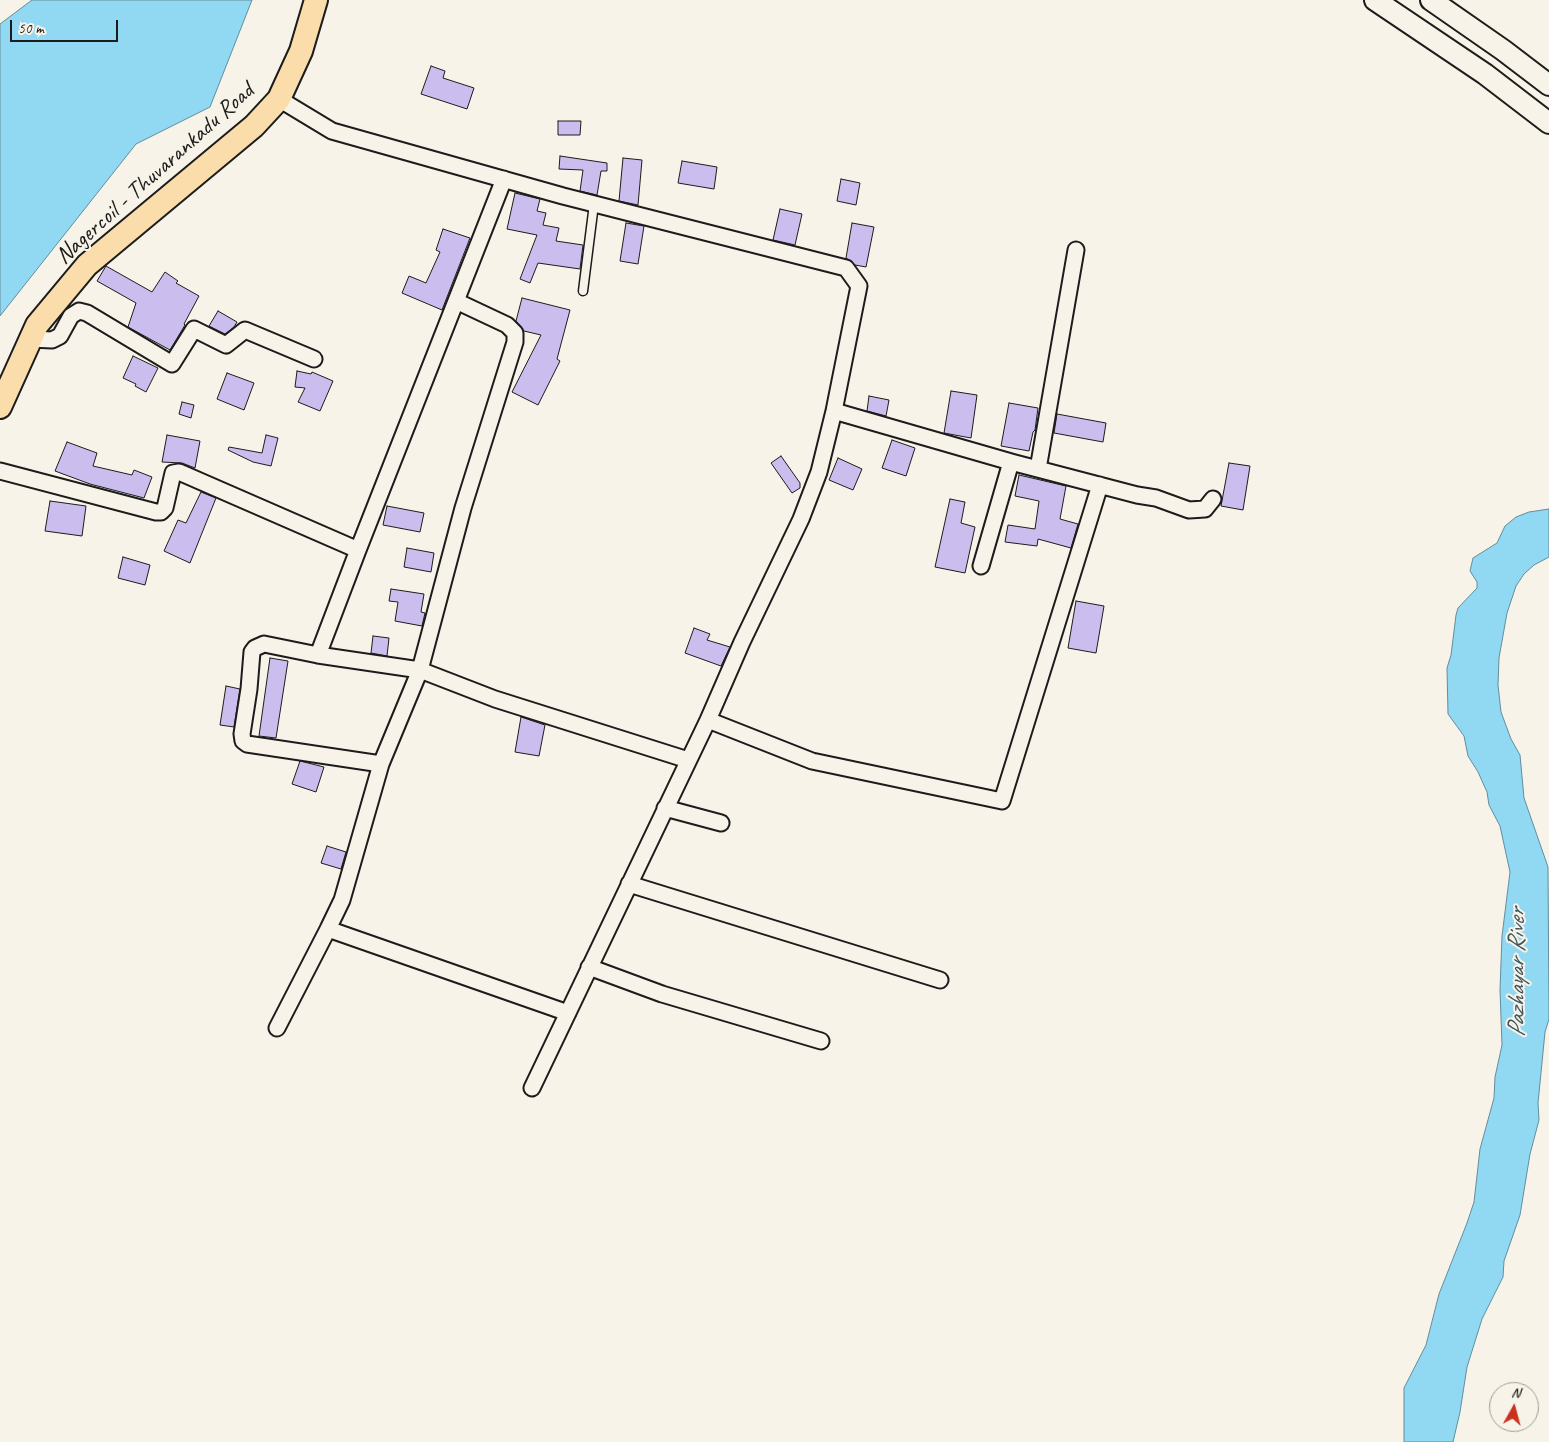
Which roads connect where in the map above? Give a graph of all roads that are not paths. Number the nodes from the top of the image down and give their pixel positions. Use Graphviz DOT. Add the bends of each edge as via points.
graph roads {
  1 [pos="316,0"];
  2 [pos="1376,0"];
  3 [pos="1431,0"];
  4 [pos="1549,85"];
  5 [pos="279,99"];
  6 [pos="1549,124"];
  7 [pos="504,179"];
  8 [pos="594,204"];
  9 [pos="1076,250"];
  10 [pos="583,291"];
  11 [pos="456,301"];
  12 [pos="31,339"];
  13 [pos="314,358"];
  14 [pos="0,407"];
  15 [pos="834,411"];
  16 [pos="1012,462"];
  17 [pos="1038,469"];
  18 [pos="0,471"];
  19 [pos="1100,485"];
  20 [pos="1213,498"];
  21 [pos="358,550"];
  22 [pos="981,566"];
  23 [pos="318,655"];
  24 [pos="420,670"];
  25 [pos="708,720"];
  26 [pos="688,760"];
  27 [pos="381,764"];
  28 [pos="665,808"];
  29 [pos="722,823"];
  30 [pos="629,884"];
  31 [pos="328,929"];
  32 [pos="589,967"];
  33 [pos="940,980"];
  34 [pos="568,1013"];
  35 [pos="277,1028"];
  36 [pos="821,1041"];
  37 [pos="532,1088"];
  1 -- 5 [label="main road, Nagercoil - Thuvarankadu Road" via="301,51"];
  2 -- 6 [label="street" via="1485,74"];
  3 -- 4 [label="street"];
  5 -- 7 [label="street" via="332,131"];
  5 -- 12 [label="main road, Nagercoil - Thuvarankadu Road" via="254,126 86,265 36,325"];
  7 -- 8 [label="street"];
  7 -- 11 [label="street"];
  8 -- 10 [label="lane"];
  8 -- 15 [label="street" via="846,268 859,286"];
  9 -- 17 [label="street"];
  11 -- 21 [label="street"];
  11 -- 24 [label="street" via="507,325 515,333 515,342 463,508"];
  12 -- 13 [label="street" via="52,340 60,336 71,316 80,311 172,364 194,329 226,345 244,330"];
  12 -- 14 [label="main road, Nagercoil - Thuvarankadu Road"];
  15 -- 16 [label="street"];
  15 -- 25 [label="street" via="819,472 801,519"];
  16 -- 17 [label="street"];
  16 -- 22 [label="street"];
  17 -- 19 [label="street"];
  18 -- 21 [label="street" via="156,512 165,508 173,473 179,472"];
  19 -- 20 [label="street" via="1156,498 1189,510 1205,509"];
  19 -- 25 [label="street" via="1002,801 812,761"];
  21 -- 23 [label="street"];
  23 -- 24 [label="street"];
  23 -- 27 [label="street" via="264,644 254,648 243,741"];
  24 -- 26 [label="street" via="495,699"];
  24 -- 27 [label="street"];
  25 -- 26 [label="street"];
  26 -- 28 [label="street"];
  27 -- 31 [label="street" via="342,900"];
  28 -- 29 [label="street"];
  28 -- 30 [label="street"];
  30 -- 32 [label="street"];
  30 -- 33 [label="street"];
  31 -- 34 [label="street"];
  31 -- 35 [label="street"];
  32 -- 34 [label="street"];
  32 -- 36 [label="street" via="662,994"];
  34 -- 37 [label="street"];
}
